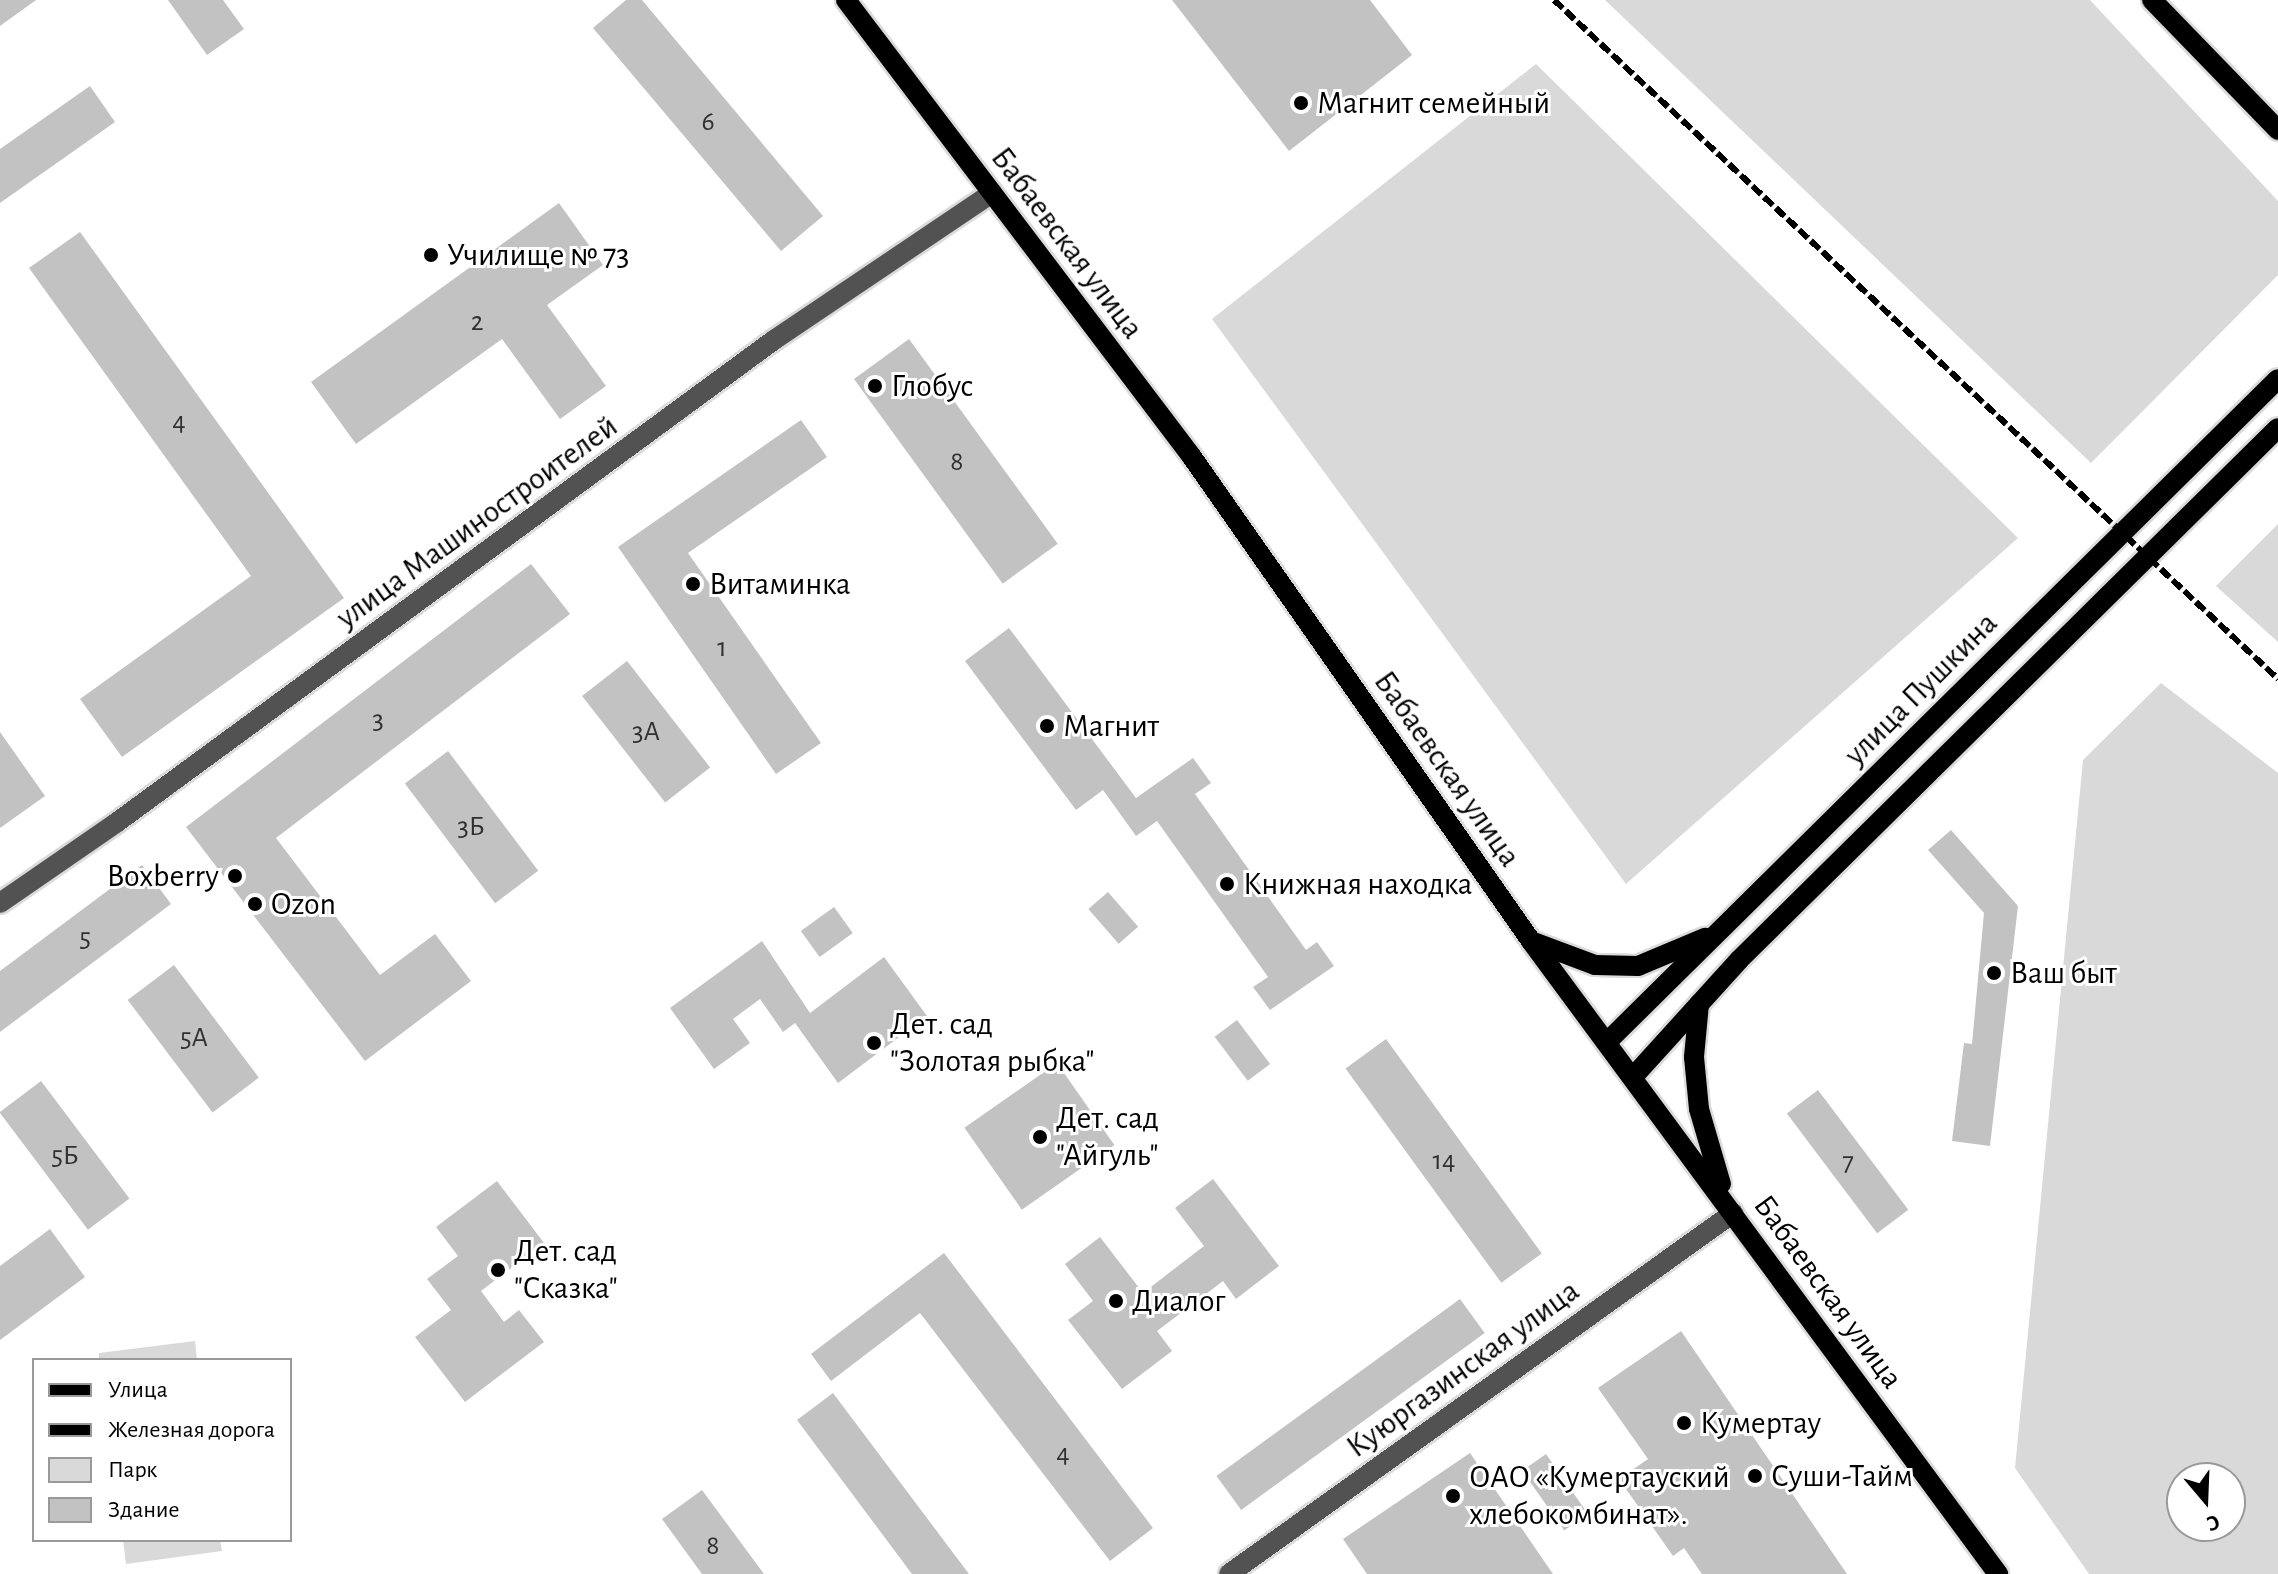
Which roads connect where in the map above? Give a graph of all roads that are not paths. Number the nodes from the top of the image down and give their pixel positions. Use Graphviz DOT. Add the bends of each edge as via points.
graph roads {
  1 [pos="846,0"];
  2 [pos="2152,0"];
  3 [pos="2278,130"];
  4 [pos="992,193"];
  5 [pos="2278,379"];
  6 [pos="2278,428"];
  7 [pos="0,903"];
  8 [pos="1716,933"];
  9 [pos="1531,941"];
  10 [pos="1699,1004"];
  11 [pos="1607,1042"];
  12 [pos="1633,1077"];
  13 [pos="1733,1213"];
  14 [pos="1229,1574"];
  15 [pos="1998,1574"];
  1 -- 4 [label="main road, Бабаевская улица"];
  2 -- 3 [label="main road"];
  4 -- 7 [label="street, улица Машиностроителей" via="774,340"];
  4 -- 9 [label="main road, Бабаевская улица" via="1192,457"];
  5 -- 8 [label="main road, улица Пушкина"];
  6 -- 10 [label="main road, улица Пушкина"];
  8 -- 9 [label="main road" via="1638,966 1595,965"];
  8 -- 11 [label="main road, улица Пушкина"];
  9 -- 11 [label="main road, Бабаевская улица"];
  10 -- 12 [label="main road, улица Пушкина"];
  10 -- 13 [label="main road" via="1694,1057 1699,1109 1709,1156"];
  11 -- 12 [label="main road, Бабаевская улица"];
  12 -- 13 [label="main road, Бабаевская улица"];
  13 -- 14 [label="street, Куюргазинская улица"];
  13 -- 15 [label="main road, Бабаевская улица"];
}
